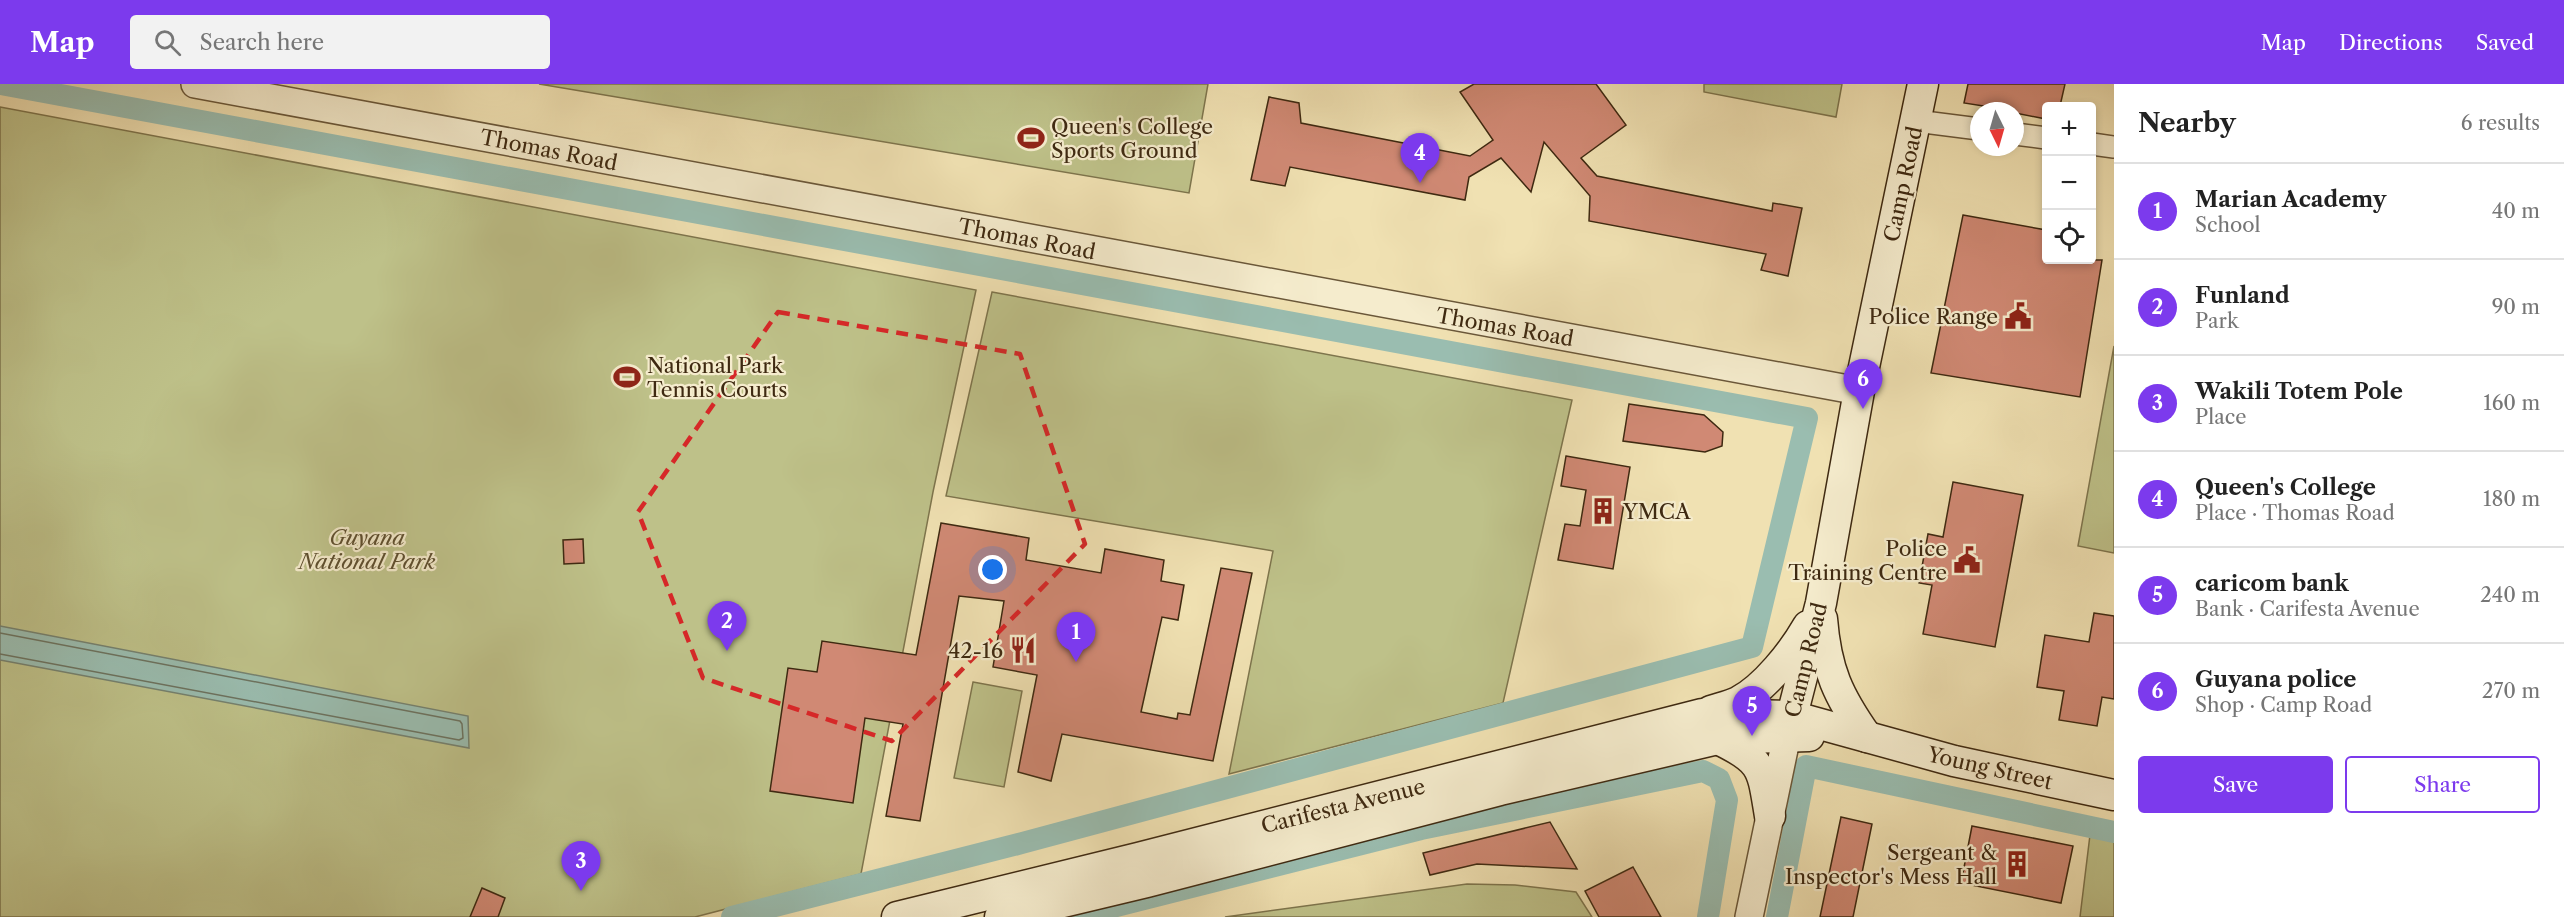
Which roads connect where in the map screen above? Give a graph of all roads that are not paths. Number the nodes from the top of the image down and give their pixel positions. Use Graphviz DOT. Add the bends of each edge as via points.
graph roads {
  1 [pos="195,84"];
  2 [pos="1923,84"];
  3 [pos="1916,121"];
  4 [pos="1970,128"];
  5 [pos="2024,135"];
  6 [pos="2042,137"];
  7 [pos="2096,145"];
  8 [pos="2114,147"];
  9 [pos="1859,391"];
  10 [pos="1821,603"];
  11 [pos="1702,714"];
  12 [pos="1789,726"];
  13 [pos="1867,737"];
  14 [pos="1719,739"];
  15 [pos="2114,795"];
  16 [pos="1770,816"];
  17 [pos="897,917"];
  18 [pos="1000,917"];
  19 [pos="1749,917"];
  1 -- 9 [label="street, Thomas Road"];
  2 -- 3 [label="main road, Camp Road"];
  3 -- 4 [label="street"];
  3 -- 9 [label="main road, Camp Road"];
  5 -- 6 [label="street"];
  7 -- 8 [label="street"];
  9 -- 10 [label="main road, Camp Road"];
  10 -- 11 [label="main road" via="1794,649 1761,683 1738,702"];
  10 -- 12 [label="main road, Camp Road"];
  10 -- 13 [label="main road" via="1824,649 1836,688"];
  11 -- 12 [label="main road, Carifesta Avenue"];
  11 -- 17 [label="main road, Carifesta Avenue"];
  12 -- 13 [label="main road, Young Street"];
  12 -- 14 [label="main road, Carifesta Avenue"];
  12 -- 16 [label="street, Camp Road"];
  13 -- 15 [label="main road, Young Street" via="1954,761"];
  14 -- 16 [label="main road" via="1754,759 1764,781"];
  14 -- 18 [label="main road, Carifesta Avenue" via="1500,790"];
  16 -- 19 [label="street, Camp Road"];
}
